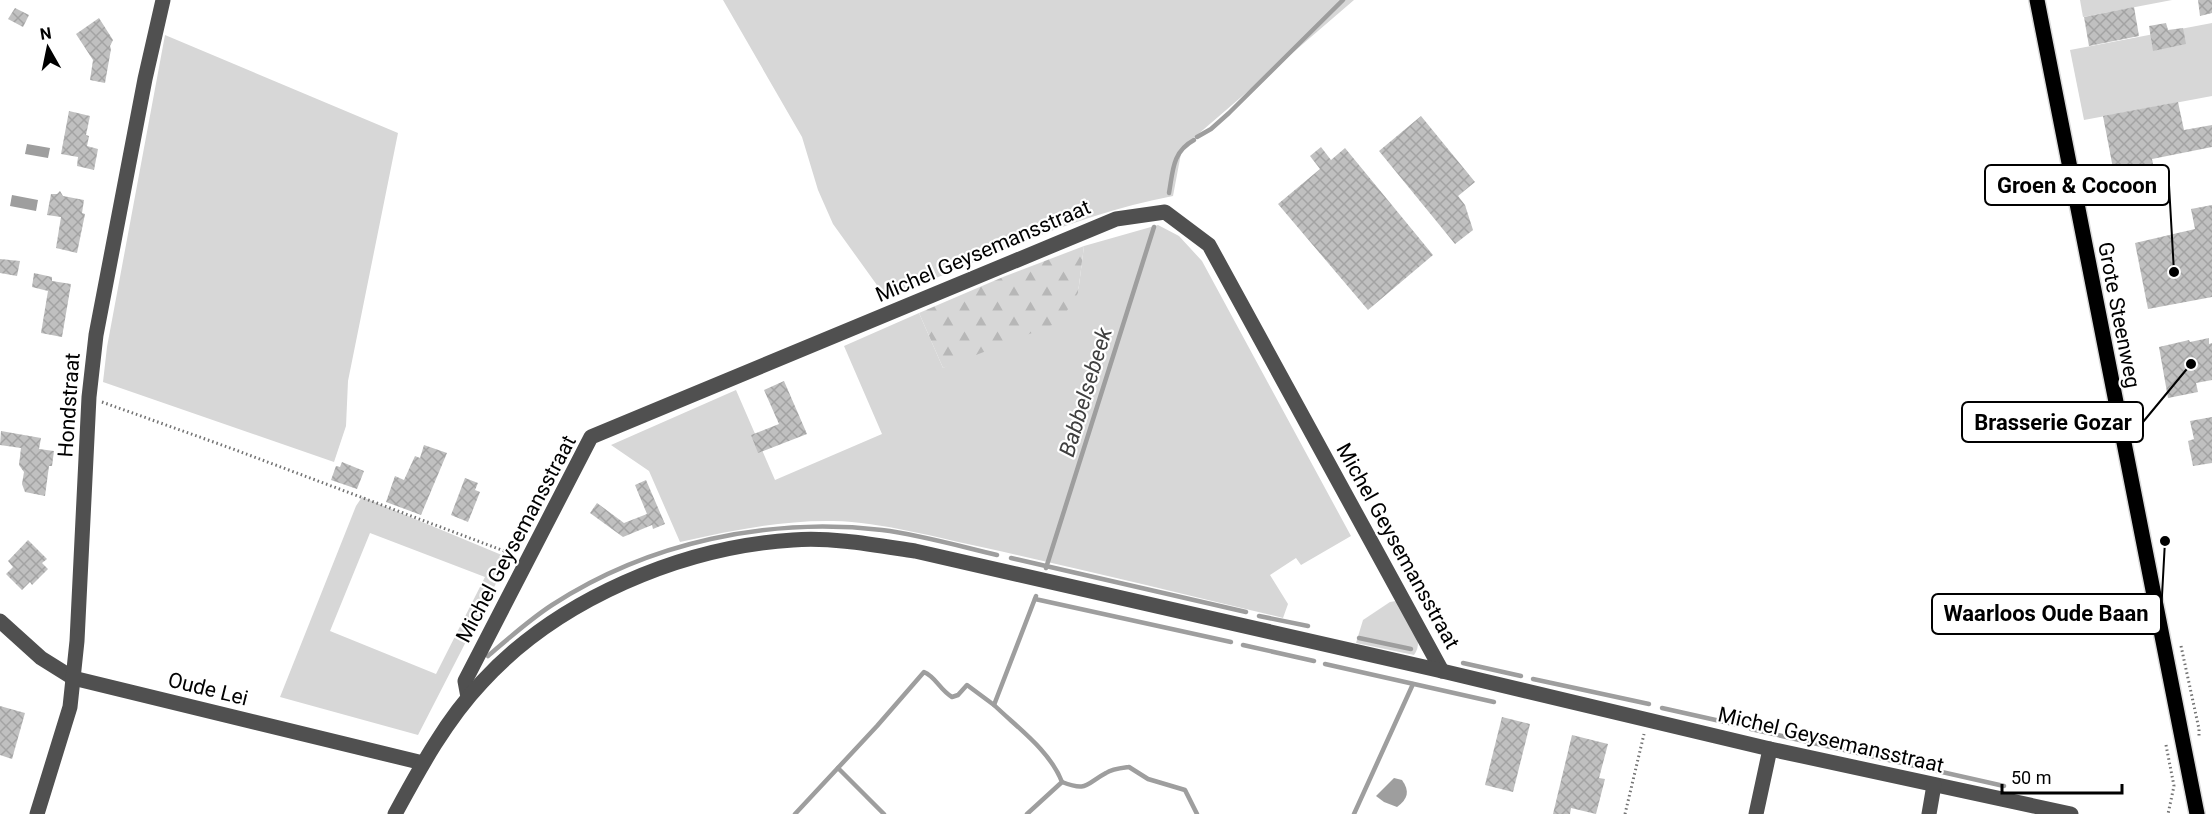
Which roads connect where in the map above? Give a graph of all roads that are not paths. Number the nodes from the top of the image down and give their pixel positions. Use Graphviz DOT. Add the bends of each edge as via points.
graph roads {
  1 [pos="162,0"];
  2 [pos="2037,0"];
  3 [pos="0,621"];
  4 [pos="1442,670"];
  5 [pos="74,678"];
  6 [pos="468,698"];
  7 [pos="1770,749"];
  8 [pos="423,763"];
  9 [pos="1934,785"];
  10 [pos="1996,798"];
  11 [pos="37,814"];
  12 [pos="395,814"];
  13 [pos="1756,814"];
  14 [pos="1929,814"];
  15 [pos="1993,814"];
  16 [pos="2071,814"];
  17 [pos="2197,814"];
  1 -- 5 [label="street, Hondstraat" via="96,335"];
  2 -- 17 [label="main road, Grote Steenweg"];
  3 -- 5 [label="street, Oude Lei" via="41,658"];
  4 -- 6 [label="street, Michel Geysemansstraat" via="915,551 794,539 691,557 603,593 519,646"];
  4 -- 6 [label="street, Michel Geysemansstraat" via="1209,245 1165,212 1116,219 591,437 465,681"];
  4 -- 7 [label="street, Michel Geysemansstraat"];
  5 -- 8 [label="street, Oude Lei"];
  5 -- 11 [label="street, Hondstraat" via="70,707"];
  6 -- 8 [label="street, Michel Geysemansstraat"];
  7 -- 9 [label="street, Michel Geysemansstraat"];
  7 -- 13 [label="street"];
  8 -- 12 [label="street, Michel Geysemansstraat"];
  9 -- 10 [label="street, Michel Geysemansstraat"];
  9 -- 14 [label="street"];
  10 -- 15 [label="street"];
  10 -- 16 [label="street, Michel Geysemansstraat"];
}
